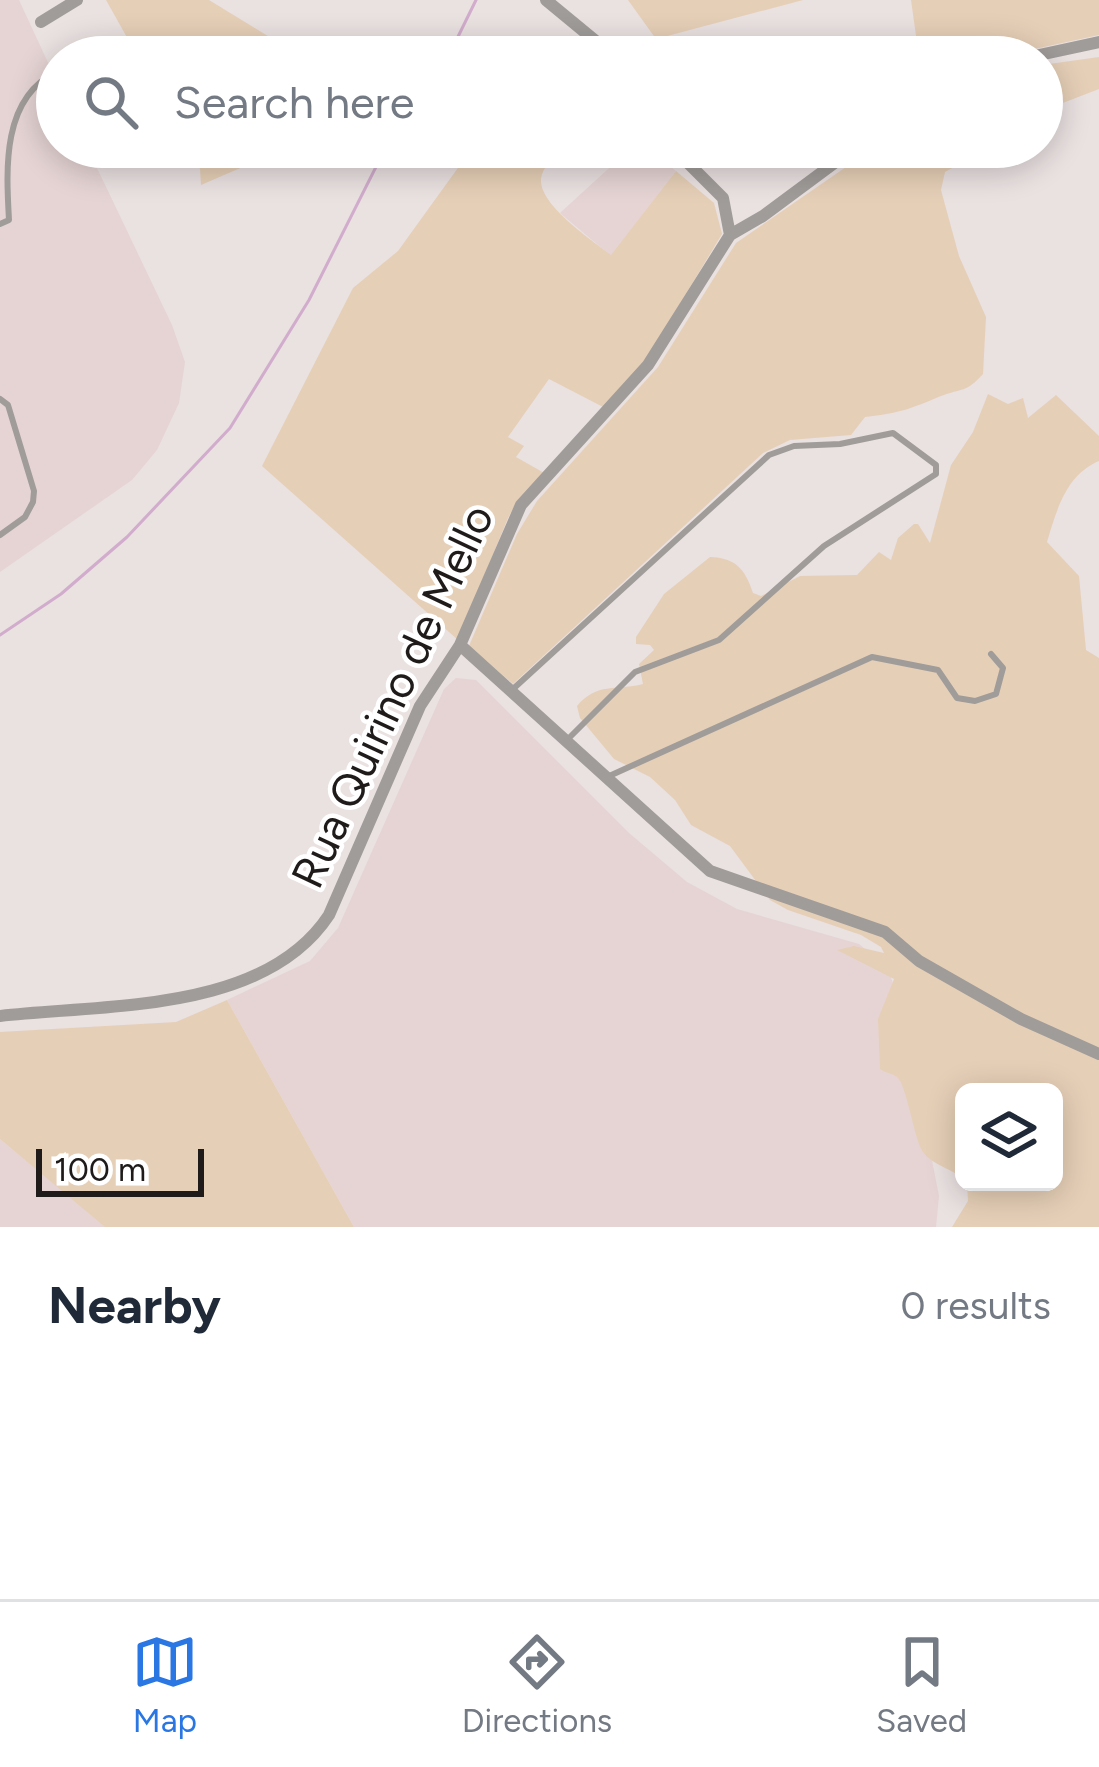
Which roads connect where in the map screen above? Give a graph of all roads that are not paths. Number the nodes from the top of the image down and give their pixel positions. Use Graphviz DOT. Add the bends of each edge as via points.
graph roads {
  1 [pos="77,0"];
  2 [pos="546,0"];
  3 [pos="41,22"];
  4 [pos="589,36"];
  5 [pos="1099,43"];
  6 [pos="1063,50"];
  7 [pos="36,82"];
  8 [pos="693,168"];
  9 [pos="828,168"];
  10 [pos="0,224"];
  11 [pos="730,235"];
  12 [pos="0,399"];
  13 [pos="0,535"];
  14 [pos="460,645"];
  15 [pos="991,654"];
  16 [pos="513,689"];
  17 [pos="567,740"];
  18 [pos="607,777"];
  19 [pos="0,1016"];
  20 [pos="1099,1054"];
  1 -- 3 [label="street"];
  2 -- 4 [label="street"];
  5 -- 6 [label="street"];
  7 -- 10 [label="lane" via="20,104 6,167 8,220"];
  8 -- 11 [label="street" via="723,198"];
  9 -- 11 [label="street, Rua Quirino de Mello"];
  11 -- 14 [label="street, Rua Quirino de Mello" via="648,365 521,505"];
  12 -- 13 [label="lane" via="34,490 25,517"];
  14 -- 16 [label="street"];
  14 -- 19 [label="street, Rua Quirino de Mello" via="420,706 329,914 290,954 254,974 158,1003"];
  15 -- 18 [label="lane" via="1003,668 996,694 975,701 957,698 938,670 872,657"];
  16 -- 17 [label="street"];
  16 -- 17 [label="lane" via="769,454 893,434 936,465 936,474 824,546 736,628 635,672"];
  17 -- 18 [label="street"];
  18 -- 20 [label="street" via="710,872 868,924 1021,1019"];
}
